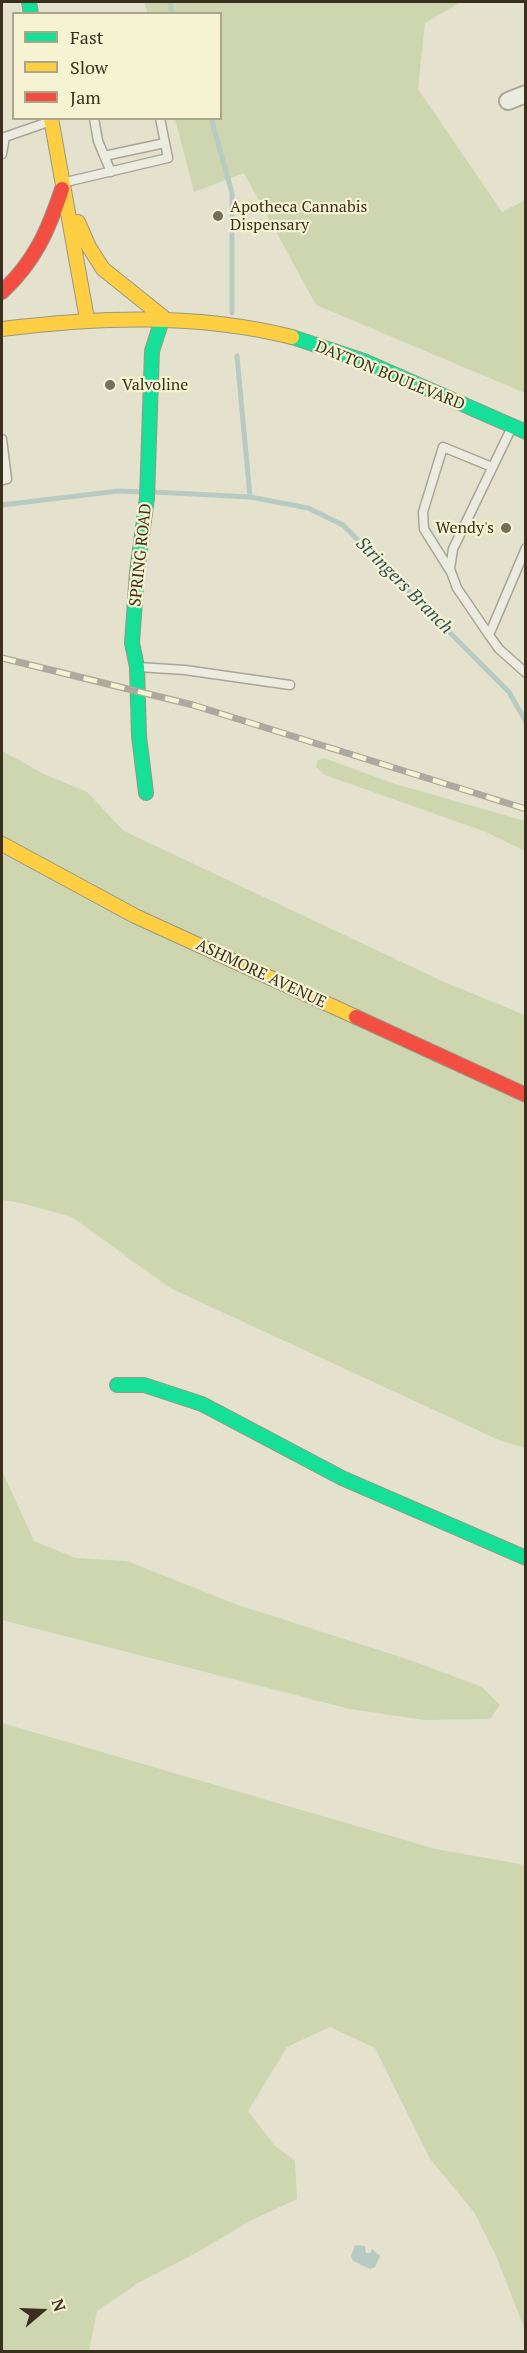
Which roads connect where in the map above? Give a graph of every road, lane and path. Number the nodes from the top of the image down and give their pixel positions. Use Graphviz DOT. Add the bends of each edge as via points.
graph roads {
  1 [pos="525,94"];
  2 [pos="508,101"];
  3 [pos="51,120"];
  4 [pos="94,120"];
  5 [pos="160,120"];
  6 [pos="165,142"];
  7 [pos="2,154"];
  8 [pos="104,156"];
  9 [pos="111,172"];
  10 [pos="63,185"];
  11 [pos="2,292"];
  12 [pos="163,317"];
  13 [pos="87,319"];
  14 [pos="2,329"];
  15 [pos="519,429"];
  16 [pos="2,439"];
  17 [pos="492,467"];
  18 [pos="2,480"];
  19 [pos="525,548"];
  20 [pos="451,572"];
  21 [pos="489,635"];
  22 [pos="137,667"];
  23 [pos="525,673"];
  24 [pos="290,685"];
  25 [pos="146,793"];
  26 [pos="2,844"];
  27 [pos="525,1095"];
  28 [pos="117,1385"];
  29 [pos="525,1558"];
  1 -- 2 [label="street"];
  3 -- 7 [label="lane" via="5,137"];
  3 -- 10 [label="street"];
  4 -- 8 [label="lane"];
  5 -- 6 [label="lane"];
  6 -- 8 [label="lane"];
  6 -- 9 [label="lane" via="168,158"];
  8 -- 9 [label="lane"];
  9 -- 10 [label="lane"];
  10 -- 11 [label="street" via="39,251"];
  10 -- 12 [label="street" via="89,247 103,269"];
  10 -- 13 [label="street"];
  12 -- 13 [label="street, DAYTON BOULEVARD"];
  12 -- 15 [label="street, DAYTON BOULEVARD" via="264,330 324,347"];
  12 -- 22 [label="street, SPRING ROAD" via="152,351 147,498 132,643"];
  13 -- 14 [label="street, DAYTON BOULEVARD"];
  15 -- 17 [label="lane"];
  16 -- 18 [label="lane" via="7,479"];
  17 -- 20 [label="lane" via="453,549"];
  17 -- 20 [label="lane" via="443,447 423,512 424,529"];
  19 -- 21 [label="lane"];
  20 -- 21 [label="lane" via="457,588"];
  21 -- 23 [label="lane"];
  22 -- 24 [label="lane"];
  22 -- 25 [label="street, SPRING ROAD"];
  26 -- 27 [label="street, ASHMORE AVENUE" via="135,916"];
  28 -- 29 [label="street" via="144,1385 201,1404 342,1478"];
}
